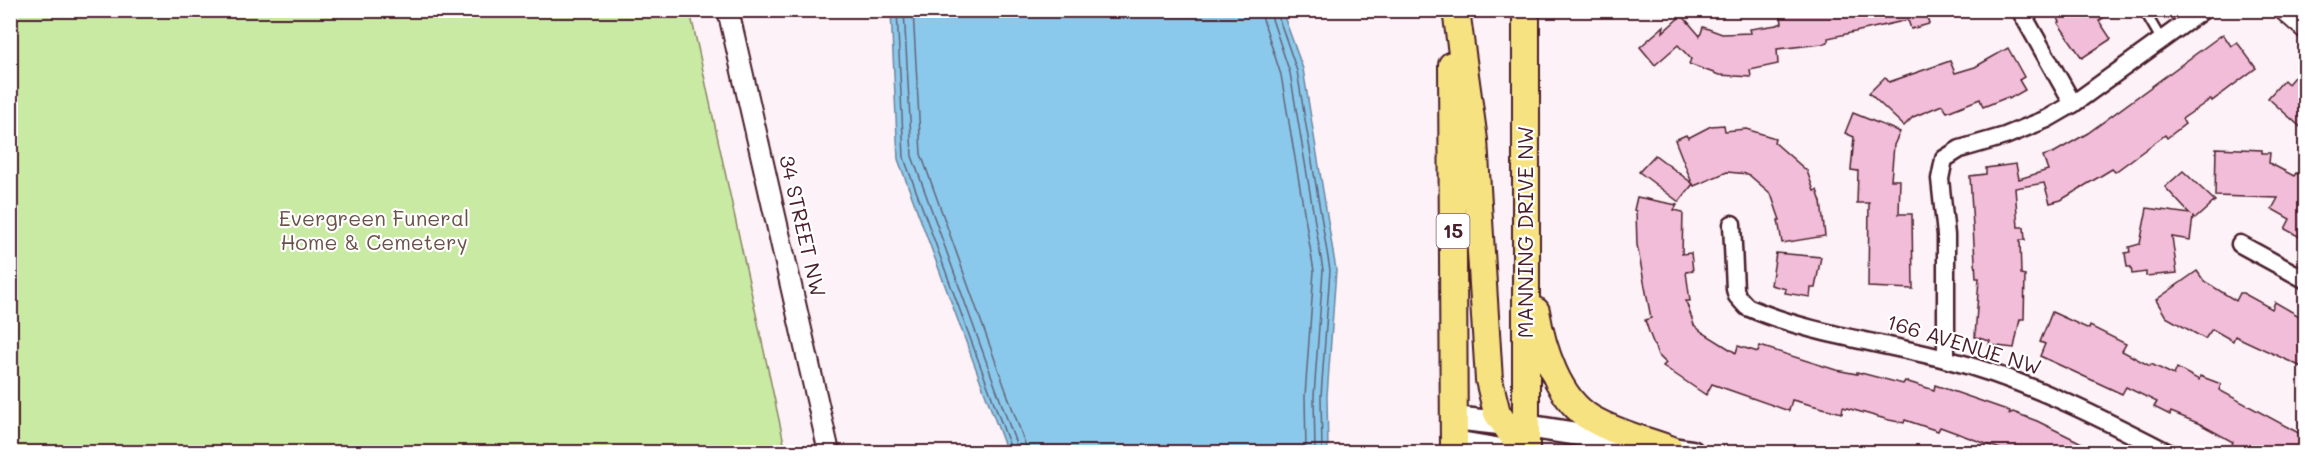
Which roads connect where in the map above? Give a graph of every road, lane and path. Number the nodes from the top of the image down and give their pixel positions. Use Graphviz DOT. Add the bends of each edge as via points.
graph roads {
  1 [pos="728,10"];
  2 [pos="1454,10"];
  3 [pos="1526,10"];
  4 [pos="2020,10"];
  5 [pos="2144,10"];
  6 [pos="2203,10"];
  7 [pos="2284,10"];
  8 [pos="2306,29"];
  9 [pos="2162,41"];
  10 [pos="2073,104"];
  11 [pos="1732,224"];
  12 [pos="2240,244"];
  13 [pos="1527,254"];
  14 [pos="2306,280"];
  15 [pos="1946,359"];
  16 [pos="1514,425"];
  17 [pos="1454,438"];
  18 [pos="1681,451"];
  19 [pos="2166,452"];
  20 [pos="830,453"];
  21 [pos="1513,453"];
  22 [pos="1525,453"];
  1 -- 20 [label="street, 34 STREET NW"];
  2 -- 16 [label="main road" via="1474,140 1489,380 1492,399"];
  2 -- 17 [label="main road, 15"];
  3 -- 13 [label="main road, MANNING DRIVE NW"];
  4 -- 10 [label="street"];
  5 -- 9 [label="lane"];
  6 -- 9 [label="street"];
  7 -- 8 [label="street"];
  9 -- 10 [label="street"];
  10 -- 15 [label="street" via="2027,129 1960,149 1944,159 1940,179 1946,235"];
  11 -- 15 [label="street, 166 AVENUE NW" via="1734,278 1741,303 1757,312"];
  12 -- 14 [label="street"];
  13 -- 16 [label="main road, MANNING DRIVE NW"];
  13 -- 18 [label="main road" via="1539,332 1557,376 1579,410 1607,426"];
  15 -- 19 [label="street, 166 AVENUE NW" via="2060,399"];
  16 -- 17 [label="main road"];
  16 -- 18 [label="main road"];
  16 -- 22 [label="main road, MANNING DRIVE NW"];
  17 -- 21 [label="main road"];
}
